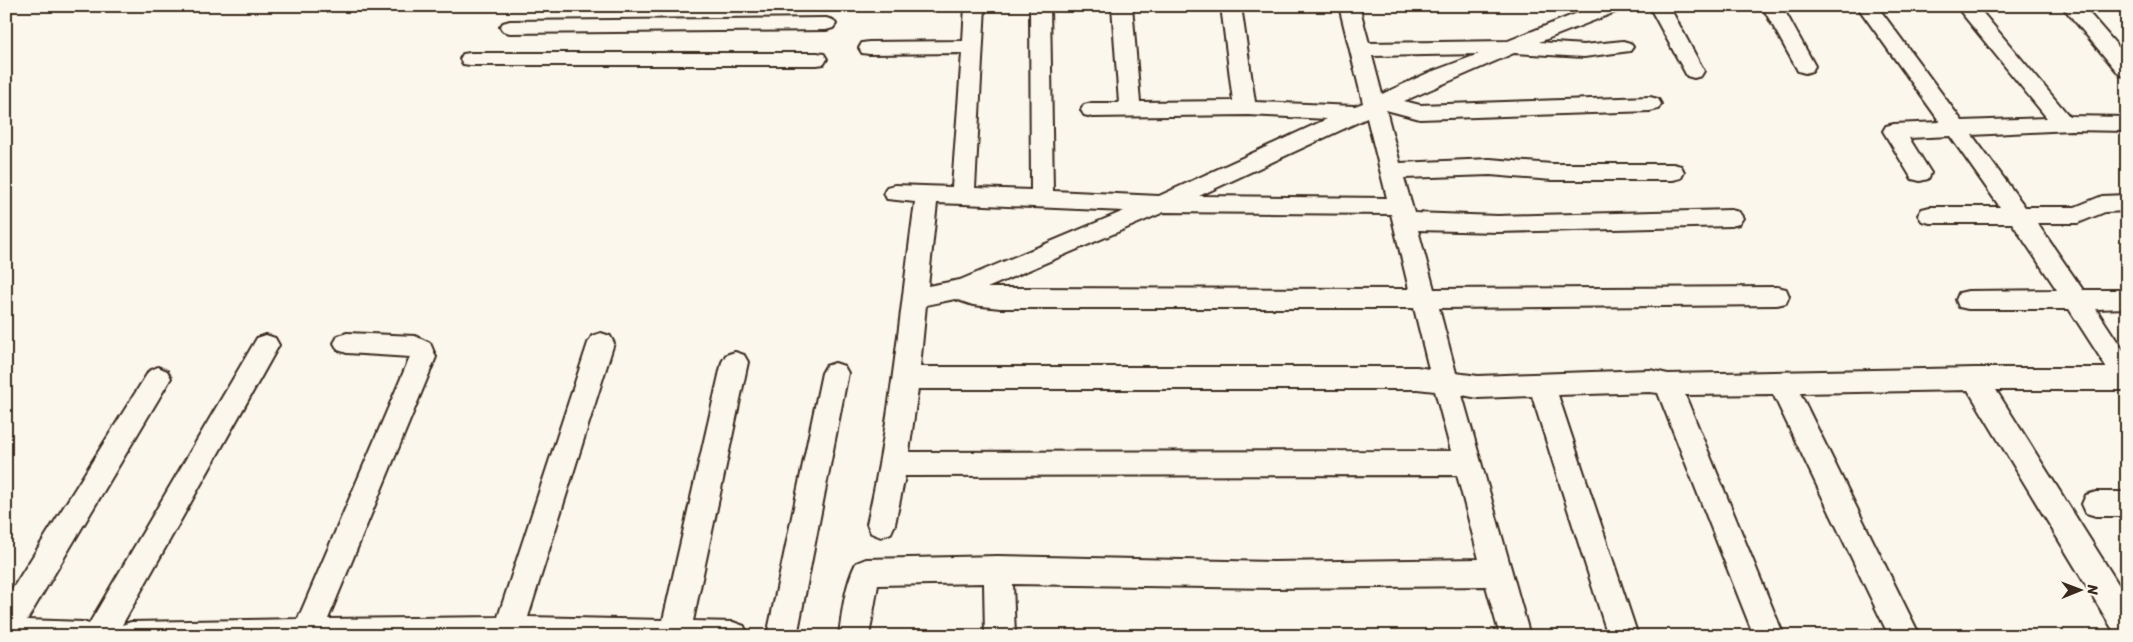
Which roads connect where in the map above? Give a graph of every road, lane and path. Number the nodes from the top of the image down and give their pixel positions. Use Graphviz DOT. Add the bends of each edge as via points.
graph roads {
  1 [pos="521,6"];
  2 [pos="975,6"];
  3 [pos="1040,6"];
  4 [pos="1122,6"];
  5 [pos="1231,6"];
  6 [pos="1349,6"];
  7 [pos="1614,6"];
  8 [pos="1658,6"];
  9 [pos="1772,6"];
  10 [pos="1867,6"];
  11 [pos="1966,6"];
  12 [pos="2072,6"];
  13 [pos="828,15"];
  14 [pos="510,27"];
  15 [pos="972,47"];
  16 [pos="1512,47"];
  17 [pos="1623,47"];
  18 [pos="869,48"];
  19 [pos="1361,50"];
  20 [pos="495,59"];
  21 [pos="470,60"];
  22 [pos="1805,66"];
  23 [pos="2127,70"];
  24 [pos="1694,71"];
  25 [pos="1650,104"];
  26 [pos="1373,107"];
  27 [pos="1248,108"];
  28 [pos="1092,110"];
  29 [pos="1130,110"];
  30 [pos="2068,124"];
  31 [pos="2127,124"];
  32 [pos="1954,129"];
  33 [pos="1392,171"];
  34 [pos="1673,172"];
  35 [pos="1920,173"];
  36 [pos="894,193"];
  37 [pos="927,194"];
  38 [pos="963,196"];
  39 [pos="1042,199"];
  40 [pos="2127,203"];
  41 [pos="1162,204"];
  42 [pos="1403,213"];
  43 [pos="2018,214"];
  44 [pos="1930,215"];
  45 [pos="1732,218"];
  46 [pos="957,290"];
  47 [pos="1777,296"];
  48 [pos="914,298"];
  49 [pos="1424,298"];
  50 [pos="2127,299"];
  51 [pos="1968,300"];
  52 [pos="2076,300"];
  53 [pos="347,343"];
  54 [pos="601,343"];
  55 [pos="266,345"];
  56 [pos="735,362"];
  57 [pos="835,374"];
  58 [pos="158,378"];
  59 [pos="1975,379"];
  60 [pos="2127,379"];
  61 [pos="1445,381"];
  62 [pos="1781,382"];
  63 [pos="906,383"];
  64 [pos="1542,385"];
  65 [pos="1668,385"];
  66 [pos="1469,463"];
  67 [pos="894,464"];
  68 [pos="2096,504"];
  69 [pos="2127,504"];
  70 [pos="881,524"];
  71 [pos="998,569"];
  72 [pos="1497,572"];
  73 [pos="2127,626"];
  74 [pos="6,627"];
  75 [pos="6,634"];
  76 [pos="507,634"];
  77 [pos="675,634"];
  78 [pos="307,635"];
  79 [pos="83,636"];
  80 [pos="99,636"];
  81 [pos="131,636"];
  82 [pos="722,636"];
  83 [pos="732,636"];
  84 [pos="782,636"];
  85 [pos="854,636"];
  86 [pos="1000,636"];
  87 [pos="1514,636"];
  88 [pos="1623,636"];
  89 [pos="1769,636"];
  90 [pos="1906,636"];
  1 -- 14 [label="street"];
  2 -- 15 [label="street"];
  3 -- 39 [label="street"];
  4 -- 29 [label="street"];
  5 -- 27 [label="street" via="1244,102"];
  6 -- 19 [label="street"];
  7 -- 16 [label="street"];
  8 -- 24 [label="street"];
  9 -- 22 [label="street"];
  10 -- 32 [label="street"];
  11 -- 30 [label="street" via="2059,120"];
  12 -- 23 [label="street"];
  13 -- 14 [label="street"];
  13 -- 20 [label="street" via="816,68"];
  14 -- 20 [label="street"];
  15 -- 18 [label="street"];
  15 -- 38 [label="street"];
  16 -- 17 [label="street" via="1584,50"];
  16 -- 19 [label="street"];
  16 -- 26 [label="street"];
  19 -- 26 [label="street"];
  20 -- 21 [label="street"];
  25 -- 26 [label="street" via="1420,112"];
  26 -- 27 [label="street"];
  26 -- 33 [label="street"];
  26 -- 41 [label="street"];
  27 -- 29 [label="street"];
  28 -- 29 [label="street"];
  30 -- 31 [label="street"];
  30 -- 32 [label="street"];
  32 -- 35 [label="street" via="1894,130"];
  32 -- 43 [label="street"];
  33 -- 34 [label="street" via="1490,166 1552,172"];
  33 -- 42 [label="street"];
  36 -- 37 [label="street"];
  37 -- 38 [label="street"];
  37 -- 48 [label="street"];
  38 -- 39 [label="street"];
  39 -- 41 [label="street"];
  40 -- 43 [label="street" via="2102,204 2083,214"];
  41 -- 42 [label="street"];
  41 -- 46 [label="street"];
  42 -- 45 [label="street" via="1498,224"];
  42 -- 49 [label="street"];
  43 -- 44 [label="street"];
  43 -- 52 [label="street"];
  46 -- 48 [label="street"];
  46 -- 49 [label="street" via="973,296 1000,299"];
  47 -- 49 [label="street"];
  48 -- 63 [label="street"];
  49 -- 61 [label="street"];
  50 -- 52 [label="street"];
  51 -- 52 [label="street"];
  52 -- 60 [label="street"];
  53 -- 78 [label="street" via="415,346 422,350 423,357"];
  54 -- 76 [label="street"];
  55 -- 80 [label="street"];
  56 -- 77 [label="street"];
  57 -- 84 [label="street"];
  58 -- 74 [label="street"];
  59 -- 60 [label="street"];
  59 -- 62 [label="street"];
  59 -- 73 [label="street"];
  61 -- 63 [label="street" via="1417,378 920,378"];
  61 -- 64 [label="street" via="1478,387"];
  61 -- 66 [label="street"];
  62 -- 65 [label="street"];
  62 -- 90 [label="street"];
  63 -- 67 [label="street"];
  64 -- 65 [label="street" via="1650,381"];
  64 -- 88 [label="street"];
  65 -- 89 [label="street"];
  66 -- 67 [label="street"];
  66 -- 72 [label="street"];
  67 -- 70 [label="street"];
  68 -- 69 [label="street"];
  71 -- 72 [label="street" via="1273,575"];
  71 -- 85 [label="street" via="866,572"];
  71 -- 86 [label="street"];
  72 -- 87 [label="street"];
  75 -- 79 [label="street"];
  76 -- 77 [label="street"];
  76 -- 78 [label="street"];
  77 -- 82 [label="street"];
  78 -- 81 [label="street"];
  82 -- 83 [label="street"];
}
